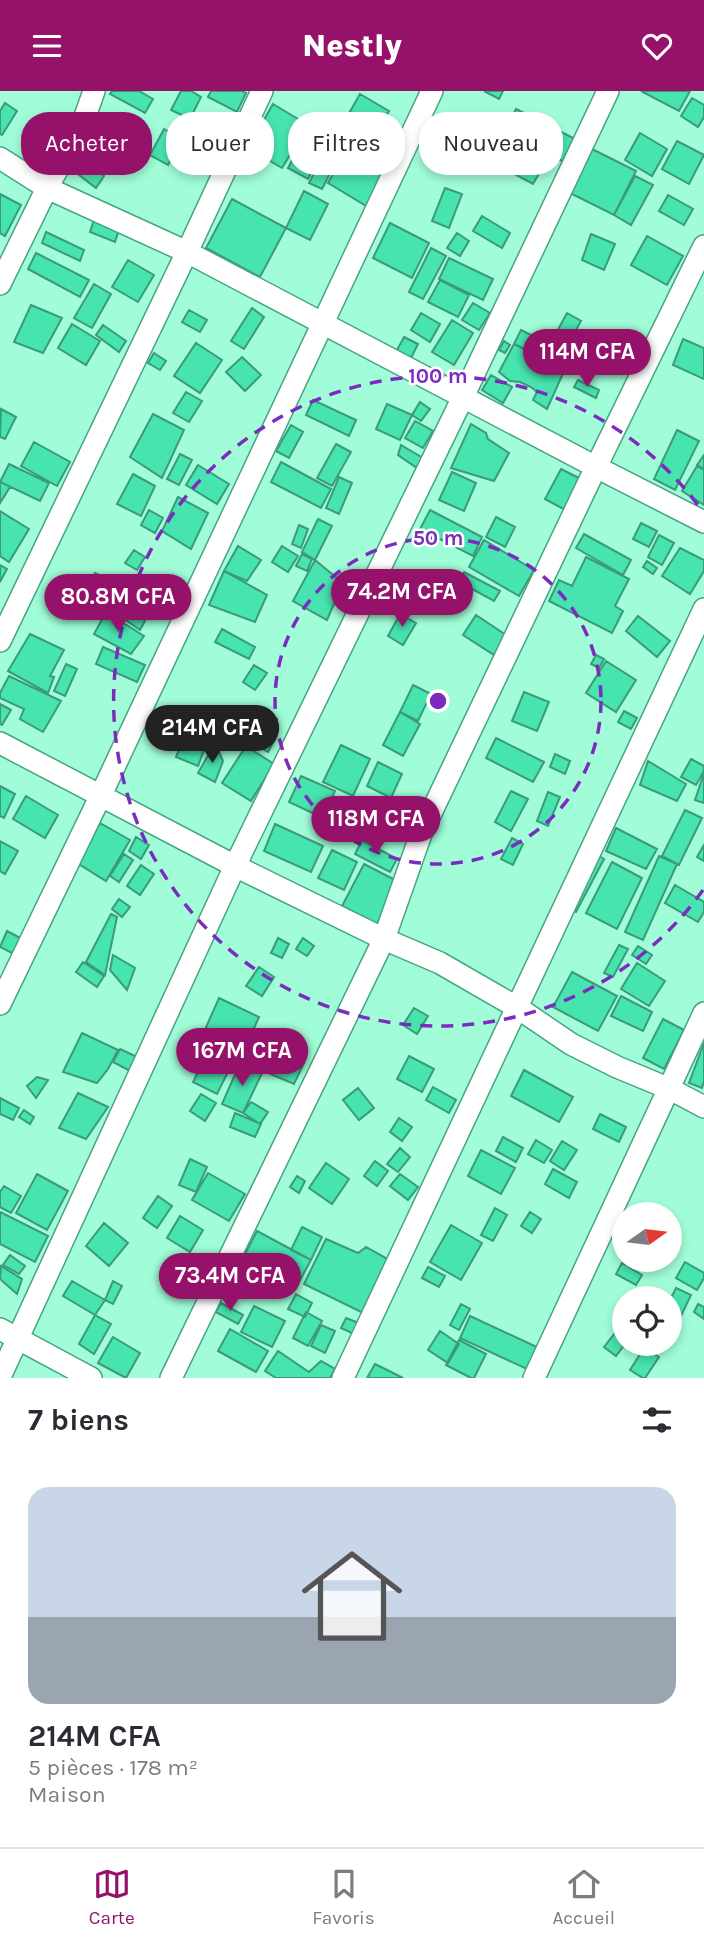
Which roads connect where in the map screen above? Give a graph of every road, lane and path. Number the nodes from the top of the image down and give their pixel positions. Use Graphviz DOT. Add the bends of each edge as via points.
graph roads {
  1 [pos="94,91"];
  2 [pos="262,91"];
  3 [pos="432,91"];
  4 [pos="608,91"];
  5 [pos="0,159"];
  6 [pos="47,188"];
  7 [pos="704,246"];
  8 [pos="187,252"];
  9 [pos="0,284"];
  10 [pos="323,324"];
  11 [pos="463,397"];
  12 [pos="596,467"];
  13 [pos="704,522"];
  14 [pos="704,609"];
  15 [pos="0,641"];
  16 [pos="0,743"];
  17 [pos="100,797"];
  18 [pos="235,866"];
  19 [pos="384,939"];
  20 [pos="0,1004"];
  21 [pos="518,1008"];
  22 [pos="704,1013"];
  23 [pos="670,1089"];
  24 [pos="704,1107"];
  25 [pos="9,1333"];
  26 [pos="0,1377"];
  27 [pos="91,1378"];
  28 [pos="171,1378"];
  29 [pos="343,1378"];
  30 [pos="534,1378"];
  1 -- 6 [label="street" via="82,125"];
  2 -- 8 [label="street"];
  3 -- 10 [label="street"];
  4 -- 11 [label="street"];
  5 -- 6 [label="street"];
  6 -- 8 [label="street"];
  6 -- 9 [label="street"];
  7 -- 12 [label="street"];
  8 -- 10 [label="street"];
  8 -- 15 [label="street"];
  10 -- 11 [label="street"];
  10 -- 17 [label="street"];
  11 -- 12 [label="street"];
  11 -- 18 [label="street"];
  12 -- 13 [label="street"];
  12 -- 19 [label="street" via="421,834"];
  14 -- 21 [label="street"];
  16 -- 17 [label="street"];
  17 -- 18 [label="street"];
  17 -- 20 [label="street"];
  18 -- 19 [label="street"];
  18 -- 25 [label="street"];
  19 -- 21 [label="street" via="440,963"];
  19 -- 28 [label="street"];
  21 -- 23 [label="street" via="571,1044"];
  21 -- 29 [label="street"];
  22 -- 23 [label="street"];
  23 -- 24 [label="street"];
  23 -- 30 [label="street"];
  25 -- 26 [label="street"];
  25 -- 27 [label="street"];
}
